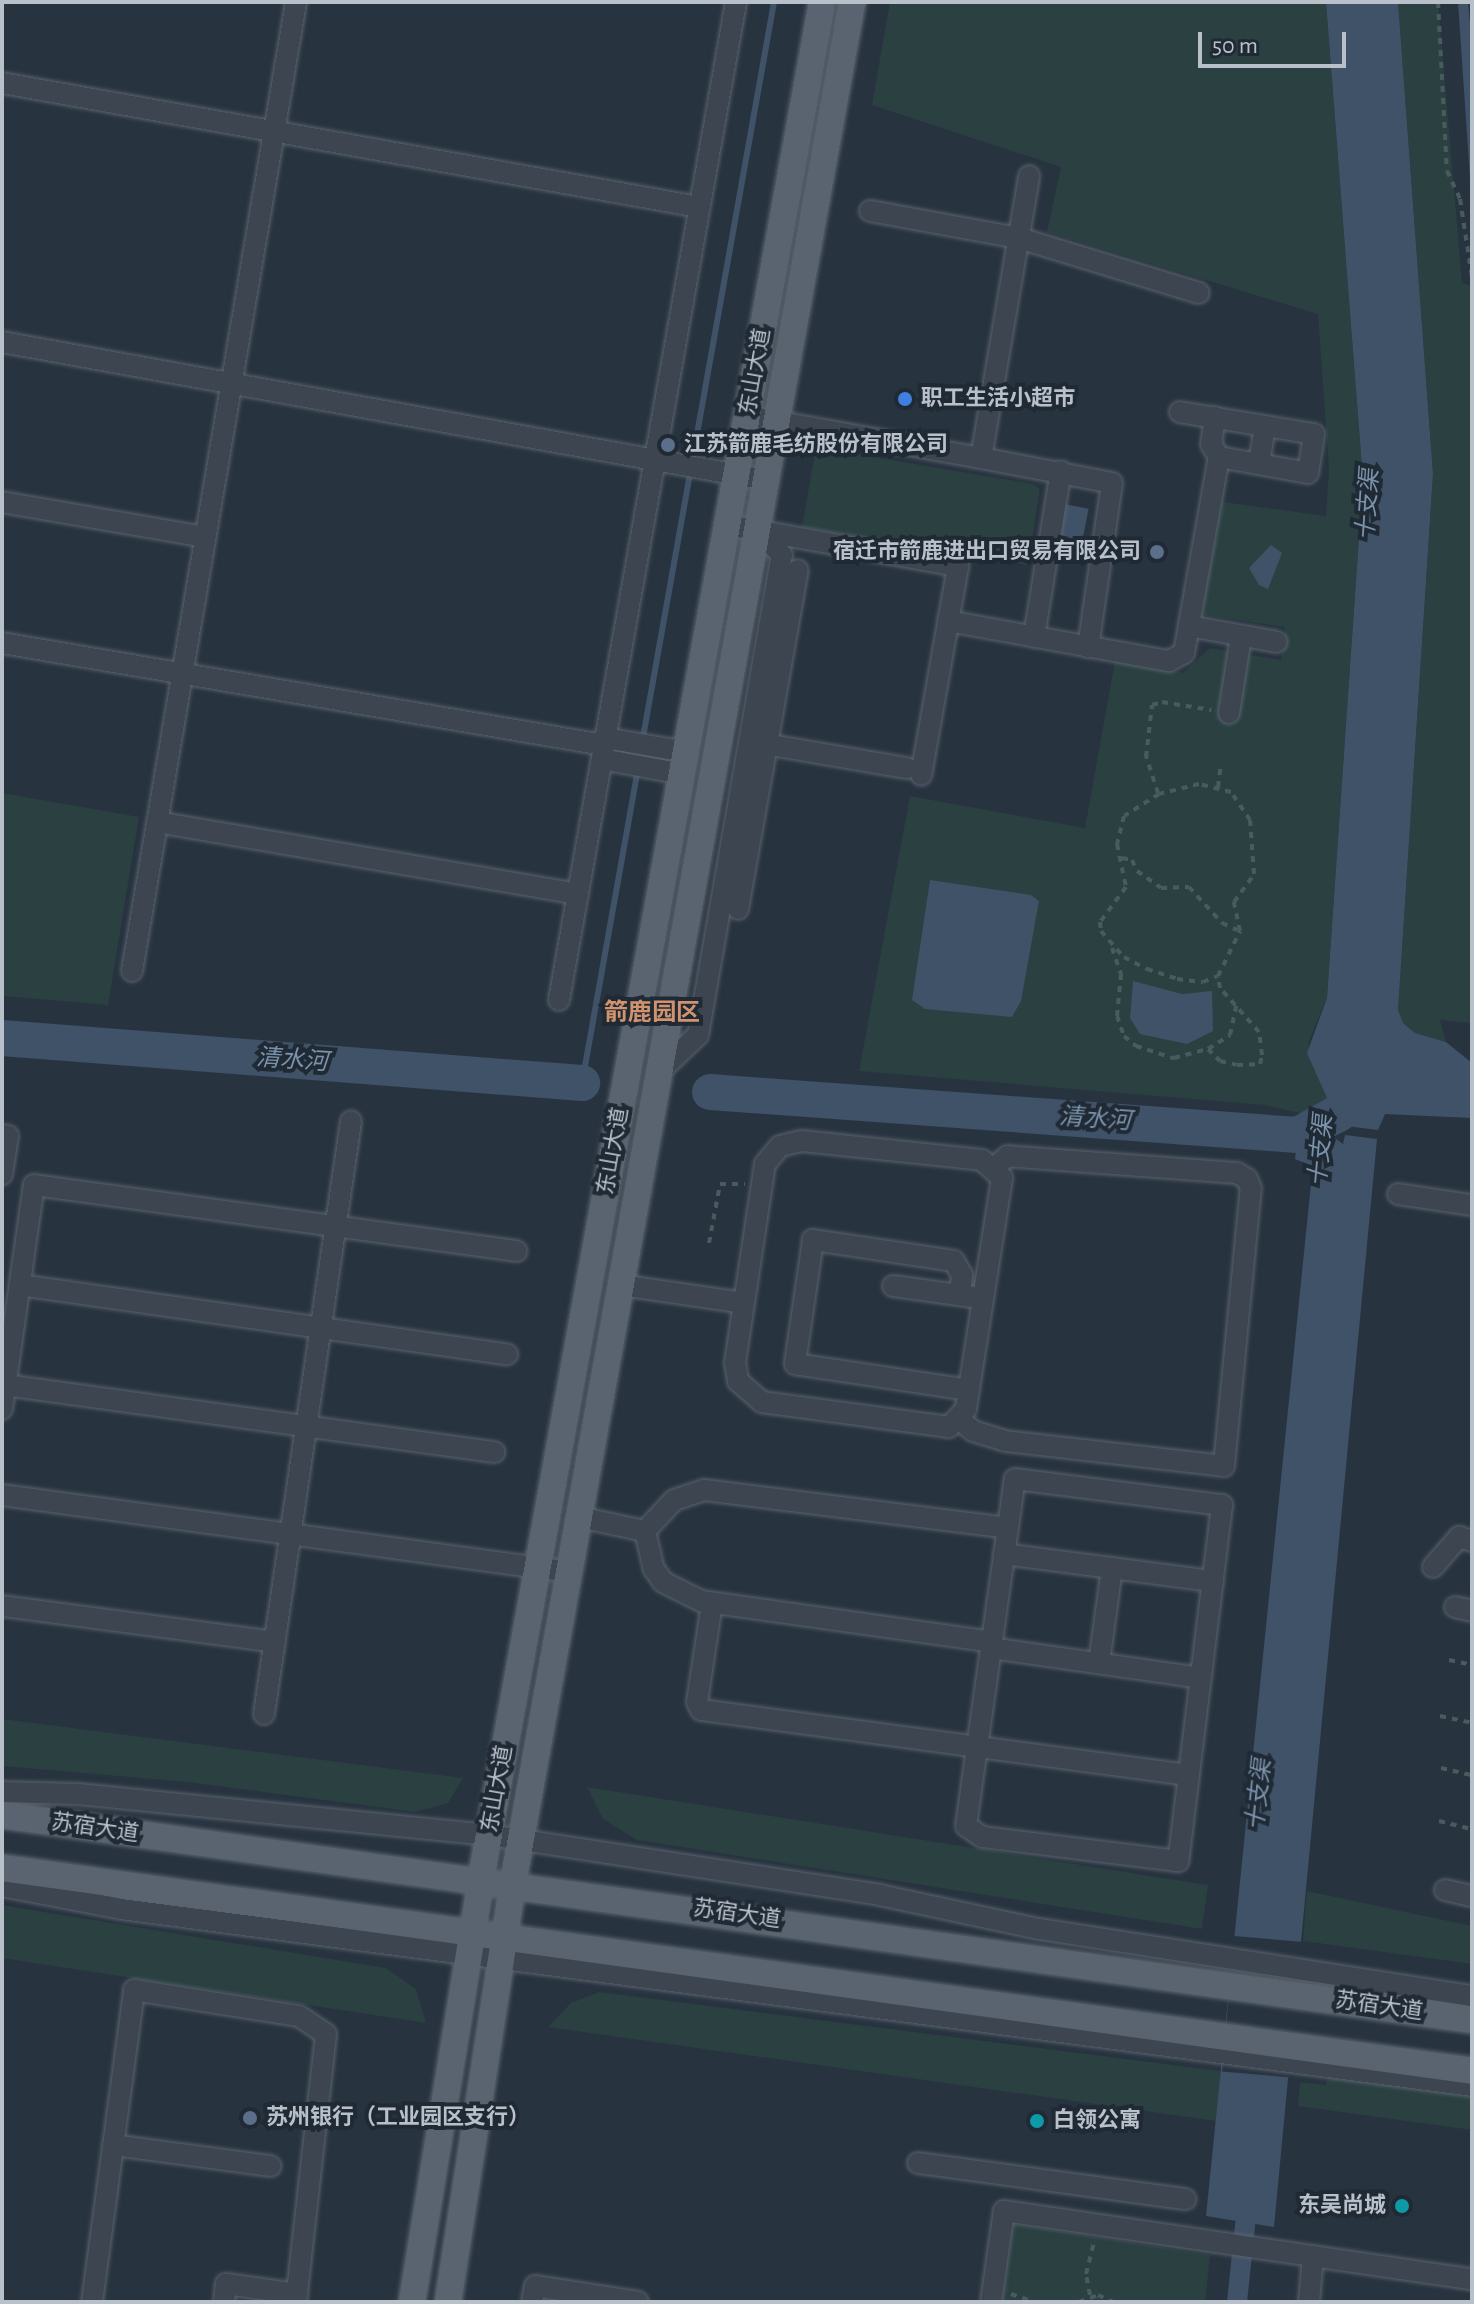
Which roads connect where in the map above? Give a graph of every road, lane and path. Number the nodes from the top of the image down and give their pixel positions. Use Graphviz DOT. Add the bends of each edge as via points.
graph roads {
  1 [pos="296,2"];
  2 [pos="736,2"];
  3 [pos="822,2"];
  4 [pos="852,2"];
  5 [pos="1438,2"];
  6 [pos="2,83"];
  7 [pos="275,131"];
  8 [pos="1029,176"];
  9 [pos="699,207"];
  10 [pos="870,211"];
  11 [pos="1019,238"];
  12 [pos="1472,277"];
  13 [pos="1199,293"];
  14 [pos="2,342"];
  15 [pos="232,384"];
  16 [pos="1180,412"];
  17 [pos="747,416"];
  18 [pos="1215,417"];
  19 [pos="777,421"];
  20 [pos="1265,426"];
  21 [pos="1219,457"];
  22 [pos="981,458"];
  23 [pos="654,460"];
  24 [pos="1259,464"];
  25 [pos="1061,471"];
  26 [pos="736,474"];
  27 [pos="766,480"];
  28 [pos="2,502"];
  29 [pos="727,525"];
  30 [pos="757,530"];
  31 [pos="205,537"];
  32 [pos="798,570"];
  33 [pos="948,621"];
  34 [pos="1189,626"];
  35 [pos="1241,636"];
  36 [pos="1034,637"];
  37 [pos="1277,642"];
  38 [pos="2,643"];
  39 [pos="1088,647"];
  40 [pos="182,674"];
  41 [pos="1229,713"];
  42 [pos="758,743"];
  43 [pos="604,747"];
  44 [pos="684,763"];
  45 [pos="1221,763"];
  46 [pos="1218,787"];
  47 [pos="1159,794"];
  48 [pos="157,822"];
  49 [pos="1122,858"];
  50 [pos="578,894"];
  51 [pos="738,909"];
  52 [pos="1240,931"];
  53 [pos="1110,944"];
  54 [pos="132,971"];
  55 [pos="1218,976"];
  56 [pos="559,1000"];
  57 [pos="1236,1006"];
  58 [pos="1208,1049"];
  59 [pos="660,1071"];
  60 [pos="351,1121"];
  61 [pos="2,1135"];
  62 [pos="995,1167"];
  63 [pos="2,1175"];
  64 [pos="762,1186"];
  65 [pos="1398,1194"];
  66 [pos="1472,1205"];
  67 [pos="335,1226"];
  68 [pos="709,1243"];
  69 [pos="517,1251"];
  70 [pos="20,1285"];
  71 [pos="621,1285"];
  72 [pos="893,1286"];
  73 [pos="960,1295"];
  74 [pos="984,1299"];
  75 [pos="744,1303"];
  76 [pos="321,1328"];
  77 [pos="507,1354"];
  78 [pos="5,1385"];
  79 [pos="969,1390"];
  80 [pos="2,1409"];
  81 [pos="960,1420"];
  82 [pos="306,1426"];
  83 [pos="494,1452"];
  84 [pos="2,1495"];
  85 [pos="579,1517"];
  86 [pos="1008,1528"];
  87 [pos="645,1531"];
  88 [pos="291,1533"];
  89 [pos="1472,1541"];
  90 [pos="1004,1554"];
  91 [pos="537,1567"];
  92 [pos="1433,1567"];
  93 [pos="1112,1568"];
  94 [pos="569,1572"];
  95 [pos="1213,1581"];
  96 [pos="712,1603"];
  97 [pos="2,1606"];
  98 [pos="275,1642"];
  99 [pos="991,1645"];
  100 [pos="1449,1660"];
  101 [pos="1099,1663"];
  102 [pos="1472,1665"];
  103 [pos="1201,1678"];
  104 [pos="264,1714"];
  105 [pos="1440,1716"];
  106 [pos="1472,1723"];
  107 [pos="977,1746"];
  108 [pos="1441,1768"];
  109 [pos="1188,1775"];
  110 [pos="1472,1775"];
  111 [pos="2,1792"];
  112 [pos="2,1815"];
  113 [pos="1439,1821"];
  114 [pos="1472,1829"];
  115 [pos="489,1835"];
  116 [pos="521,1840"];
  117 [pos="2,1868"];
  118 [pos="481,1879"];
  119 [pos="513,1883"];
  120 [pos="2,1886"];
  121 [pos="1445,1890"];
  122 [pos="1472,1896"];
  123 [pos="470,1945"];
  124 [pos="503,1950"];
  125 [pos="1472,1996"];
  126 [pos="1472,2020"];
  127 [pos="1307,2056"];
  128 [pos="1472,2071"];
  129 [pos="1472,2086"];
  130 [pos="113,2145"];
  131 [pos="918,2163"];
  132 [pos="271,2166"];
  133 [pos="1019,2177"];
  134 [pos="1186,2199"];
  135 [pos="1014,2212"];
  136 [pos="1094,2224"];
  137 [pos="1313,2256"];
  138 [pos="1472,2279"];
  139 [pos="1090,2295"];
  140 [pos="296,2298"];
  141 [pos="92,2302"];
  142 [pos="224,2302"];
  143 [pos="412,2302"];
  144 [pos="448,2302"];
  145 [pos="532,2302"];
  146 [pos="638,2302"];
  147 [pos="991,2302"];
  148 [pos="1079,2302"];
  149 [pos="1113,2302"];
  150 [pos="1309,2302"];
  1 -- 7 [label="lane"];
  2 -- 9 [label="lane"];
  3 -- 17 [label="main road, 东山大道"];
  4 -- 19 [label="main road, 东山大道"];
  5 -- 12 [label="path" via="1447,171 1460,199"];
  6 -- 7 [label="lane"];
  7 -- 9 [label="lane"];
  7 -- 15 [label="lane"];
  8 -- 11 [label="lane"];
  9 -- 23 [label="lane"];
  10 -- 11 [label="lane"];
  11 -- 13 [label="lane"];
  11 -- 22 [label="lane"];
  14 -- 15 [label="lane"];
  15 -- 23 [label="lane"];
  15 -- 31 [label="lane"];
  16 -- 18 [label="lane"];
  17 -- 19 [label="lane"];
  17 -- 26 [label="main road, 东山大道"];
  18 -- 20 [label="lane"];
  18 -- 21 [label="lane" via="1211,444"];
  19 -- 22 [label="lane"];
  19 -- 27 [label="main road, 东山大道"];
  20 -- 24 [label="lane"];
  20 -- 24 [label="lane" via="1314,434 1308,473"];
  21 -- 24 [label="lane"];
  21 -- 34 [label="lane"];
  22 -- 25 [label="lane"];
  23 -- 26 [label="lane"];
  23 -- 43 [label="lane"];
  25 -- 36 [label="lane"];
  25 -- 39 [label="lane" via="1112,483"];
  26 -- 27 [label="lane"];
  26 -- 29 [label="main road, 东山大道"];
  27 -- 30 [label="main road, 东山大道"];
  28 -- 31 [label="lane"];
  29 -- 30 [label="lane"];
  29 -- 44 [label="main road, 东山大道"];
  30 -- 33 [label="lane" via="958,566"];
  30 -- 42 [label="lane" via="782,555"];
  30 -- 59 [label="main road, 东山大道"];
  31 -- 40 [label="lane"];
  32 -- 42 [label="lane"];
  33 -- 36 [label="lane"];
  33 -- 42 [label="lane" via="914,771"];
  34 -- 35 [label="lane"];
  34 -- 39 [label="lane" via="1184,653 1169,661"];
  35 -- 37 [label="lane"];
  35 -- 41 [label="lane"];
  36 -- 39 [label="lane"];
  38 -- 40 [label="lane"];
  40 -- 43 [label="lane"];
  40 -- 48 [label="lane"];
  41 -- 47 [label="path" via="1162,702 1152,705 1146,757"];
  42 -- 51 [label="lane"];
  42 -- 59 [label="lane" via="698,1035"];
  43 -- 44 [label="lane" via="642,744"];
  43 -- 44 [label="lane" via="638,766"];
  43 -- 50 [label="lane"];
  44 -- 91 [label="main road, 东山大道"];
  45 -- 46 [label="path"];
  46 -- 47 [label="path" via="1199,784"];
  46 -- 52 [label="path" via="1231,792 1250,820 1255,845 1254,874 1234,902"];
  47 -- 49 [label="path" via="1124,816 1117,831"];
  48 -- 50 [label="lane"];
  48 -- 54 [label="lane"];
  49 -- 52 [label="path" via="1132,860 1137,871 1161,888 1189,887 1222,923"];
  49 -- 53 [label="path" via="1126,887 1100,922"];
  50 -- 56 [label="lane"];
  52 -- 55 [label="path"];
  53 -- 55 [label="path" via="1124,957 1177,979 1203,982"];
  53 -- 58 [label="path" via="1121,974 1115,1003 1124,1036 1136,1046 1174,1058"];
  55 -- 57 [label="path" via="1220,988"];
  57 -- 58 [label="path" via="1230,1035"];
  57 -- 58 [label="path" via="1259,1032 1260,1064 1220,1061"];
  59 -- 71 [label="main road, 东山大道"];
  60 -- 67 [label="lane"];
  61 -- 63 [label="lane" via="8,1136"];
  62 -- 64 [label="lane" via="982,1160 802,1141 771,1154"];
  62 -- 74 [label="lane" via="1002,1178 1001,1192"];
  62 -- 81 [label="lane" via="1008,1156 1237,1173 1247,1179 1251,1188 1224,1466 1005,1441 973,1431"];
  64 -- 68 [label="path" via="720,1184"];
  64 -- 75 [label="lane"];
  65 -- 66 [label="lane"];
  67 -- 69 [label="lane"];
  67 -- 70 [label="lane" via="34,1185"];
  67 -- 76 [label="lane"];
  70 -- 76 [label="lane"];
  70 -- 78 [label="lane"];
  71 -- 75 [label="lane"];
  71 -- 85 [label="main road, 东山大道"];
  72 -- 73 [label="lane"];
  73 -- 74 [label="lane"];
  73 -- 79 [label="lane" via="962,1275 954,1261 813,1240 795,1364"];
  74 -- 79 [label="lane"];
  75 -- 81 [label="lane" via="735,1363 738,1381 762,1402 927,1426 949,1427"];
  76 -- 77 [label="lane"];
  76 -- 82 [label="lane"];
  78 -- 80 [label="lane"];
  78 -- 82 [label="lane"];
  79 -- 81 [label="lane"];
  82 -- 83 [label="lane"];
  82 -- 88 [label="lane"];
  84 -- 88 [label="lane"];
  85 -- 87 [label="lane"];
  85 -- 94 [label="main road, 东山大道"];
  86 -- 87 [label="lane" via="704,1490 674,1500"];
  86 -- 90 [label="lane"];
  86 -- 95 [label="lane" via="1015,1479 1222,1505"];
  87 -- 96 [label="lane" via="654,1569 663,1582"];
  88 -- 91 [label="lane"];
  88 -- 98 [label="lane"];
  89 -- 92 [label="lane" via="1459,1537"];
  90 -- 93 [label="lane"];
  90 -- 99 [label="lane"];
  91 -- 94 [label="lane"];
  91 -- 115 [label="main road, 东山大道"];
  93 -- 95 [label="lane"];
  93 -- 101 [label="lane"];
  94 -- 116 [label="main road, 东山大道"];
  95 -- 103 [label="lane"];
  96 -- 99 [label="lane"];
  96 -- 107 [label="lane" via="697,1702 701,1710"];
  97 -- 98 [label="lane"];
  98 -- 104 [label="lane"];
  99 -- 101 [label="lane"];
  99 -- 107 [label="lane"];
  100 -- 102 [label="path"];
  101 -- 103 [label="lane"];
  103 -- 109 [label="lane"];
  105 -- 106 [label="path"];
  107 -- 109 [label="lane"];
  107 -- 109 [label="lane" via="966,1826 982,1837 1178,1861"];
  108 -- 110 [label="path"];
  111 -- 115 [label="lane" via="78,1794"];
  112 -- 118 [label="main road, 苏宿大道"];
  113 -- 114 [label="path"];
  115 -- 116 [label="lane"];
  115 -- 118 [label="main road, 东山大道"];
  116 -- 119 [label="main road, 东山大道"];
  116 -- 125 [label="lane"];
  117 -- 123 [label="main road"];
  118 -- 119 [label="main road, 苏宿大道"];
  118 -- 123 [label="main road, 东山大道"];
  119 -- 124 [label="main road, 东山大道"];
  119 -- 126 [label="main road, 苏宿大道"];
  120 -- 123 [label="lane" via="121,1909"];
  121 -- 122 [label="lane"];
  123 -- 124 [label="main road"];
  123 -- 143 [label="main road, 东山大道"];
  124 -- 127 [label="main road"];
  124 -- 144 [label="main road, 东山大道"];
  127 -- 128 [label="main road"];
  127 -- 129 [label="lane"];
  130 -- 132 [label="lane"];
  130 -- 140 [label="lane" via="134,1990 313,2021 326,2034 328,2045"];
  130 -- 141 [label="lane"];
  131 -- 133 [label="lane"];
  133 -- 134 [label="lane"];
  133 -- 135 [label="lane"];
  135 -- 136 [label="lane"];
  135 -- 147 [label="lane" via="1004,2211"];
  136 -- 137 [label="lane"];
  136 -- 139 [label="path" via="1086,2274"];
  137 -- 138 [label="lane"];
  137 -- 150 [label="lane"];
  139 -- 148 [label="path"];
  139 -- 149 [label="path"];
  140 -- 142 [label="lane" via="226,2284"];
  145 -- 146 [label="lane" via="535,2286"];
}
